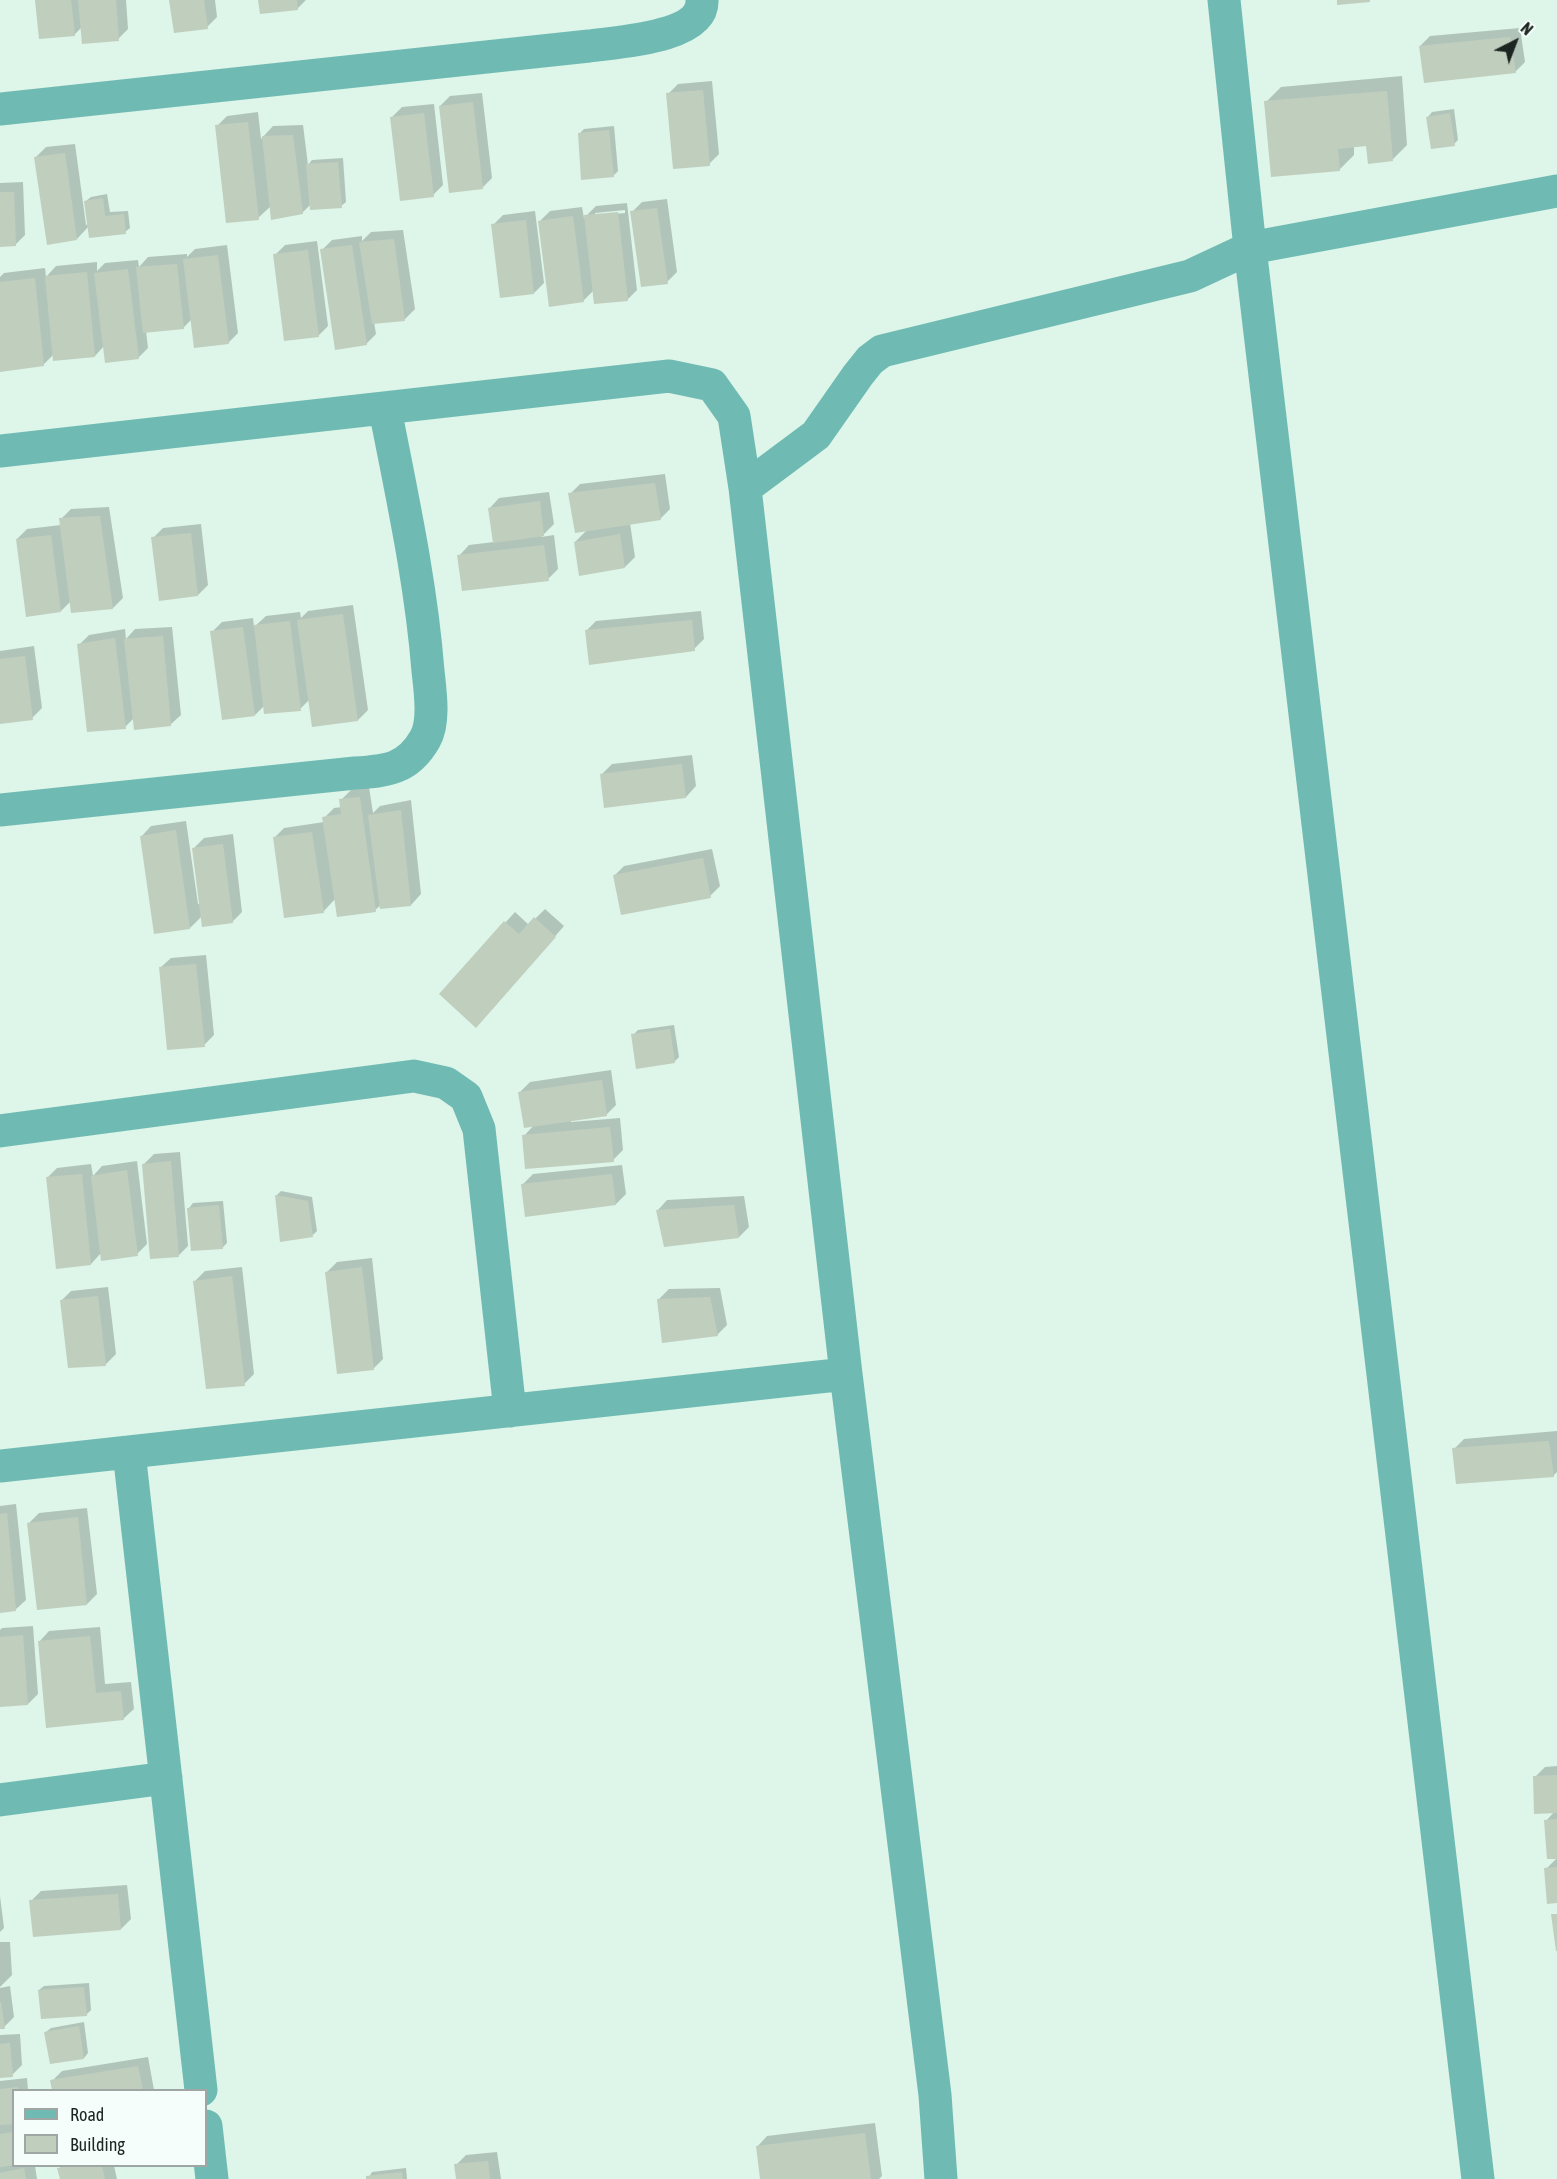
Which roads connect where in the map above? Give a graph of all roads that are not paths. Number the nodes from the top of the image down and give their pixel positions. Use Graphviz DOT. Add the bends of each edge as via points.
graph roads {
  1 [pos="702,0"];
  2 [pos="1224,0"];
  3 [pos="0,109"];
  4 [pos="1557,190"];
  5 [pos="1250,248"];
  6 [pos="385,409"];
  7 [pos="0,451"];
  8 [pos="745,488"];
  9 [pos="0,810"];
  10 [pos="0,1131"];
  11 [pos="846,1374"];
  12 [pos="510,1411"];
  13 [pos="129,1452"];
  14 [pos="0,1466"];
  15 [pos="166,1778"];
  16 [pos="0,1800"];
  17 [pos="201,2089"];
  18 [pos="207,2135"];
  19 [pos="212,2179"];
  20 [pos="941,2179"];
  21 [pos="1478,2179"];
  1 -- 3 [label="street" via="698,15 675,31 589,46"];
  2 -- 5 [label="street"];
  4 -- 5 [label="street"];
  5 -- 8 [label="street" via="1190,276 882,351 858,375 816,435"];
  5 -- 21 [label="street"];
  6 -- 7 [label="street"];
  6 -- 8 [label="street" via="669,376 712,385 734,416"];
  6 -- 9 [label="street" via="416,567 431,709 426,737 411,757 386,771"];
  8 -- 11 [label="street"];
  10 -- 12 [label="street" via="414,1076 446,1083 466,1097 479,1129"];
  11 -- 12 [label="street"];
  11 -- 20 [label="street" via="935,2095"];
  12 -- 13 [label="street"];
  13 -- 14 [label="street"];
  13 -- 15 [label="street"];
  15 -- 16 [label="street"];
  15 -- 17 [label="street"];
  18 -- 19 [label="street"];
}
